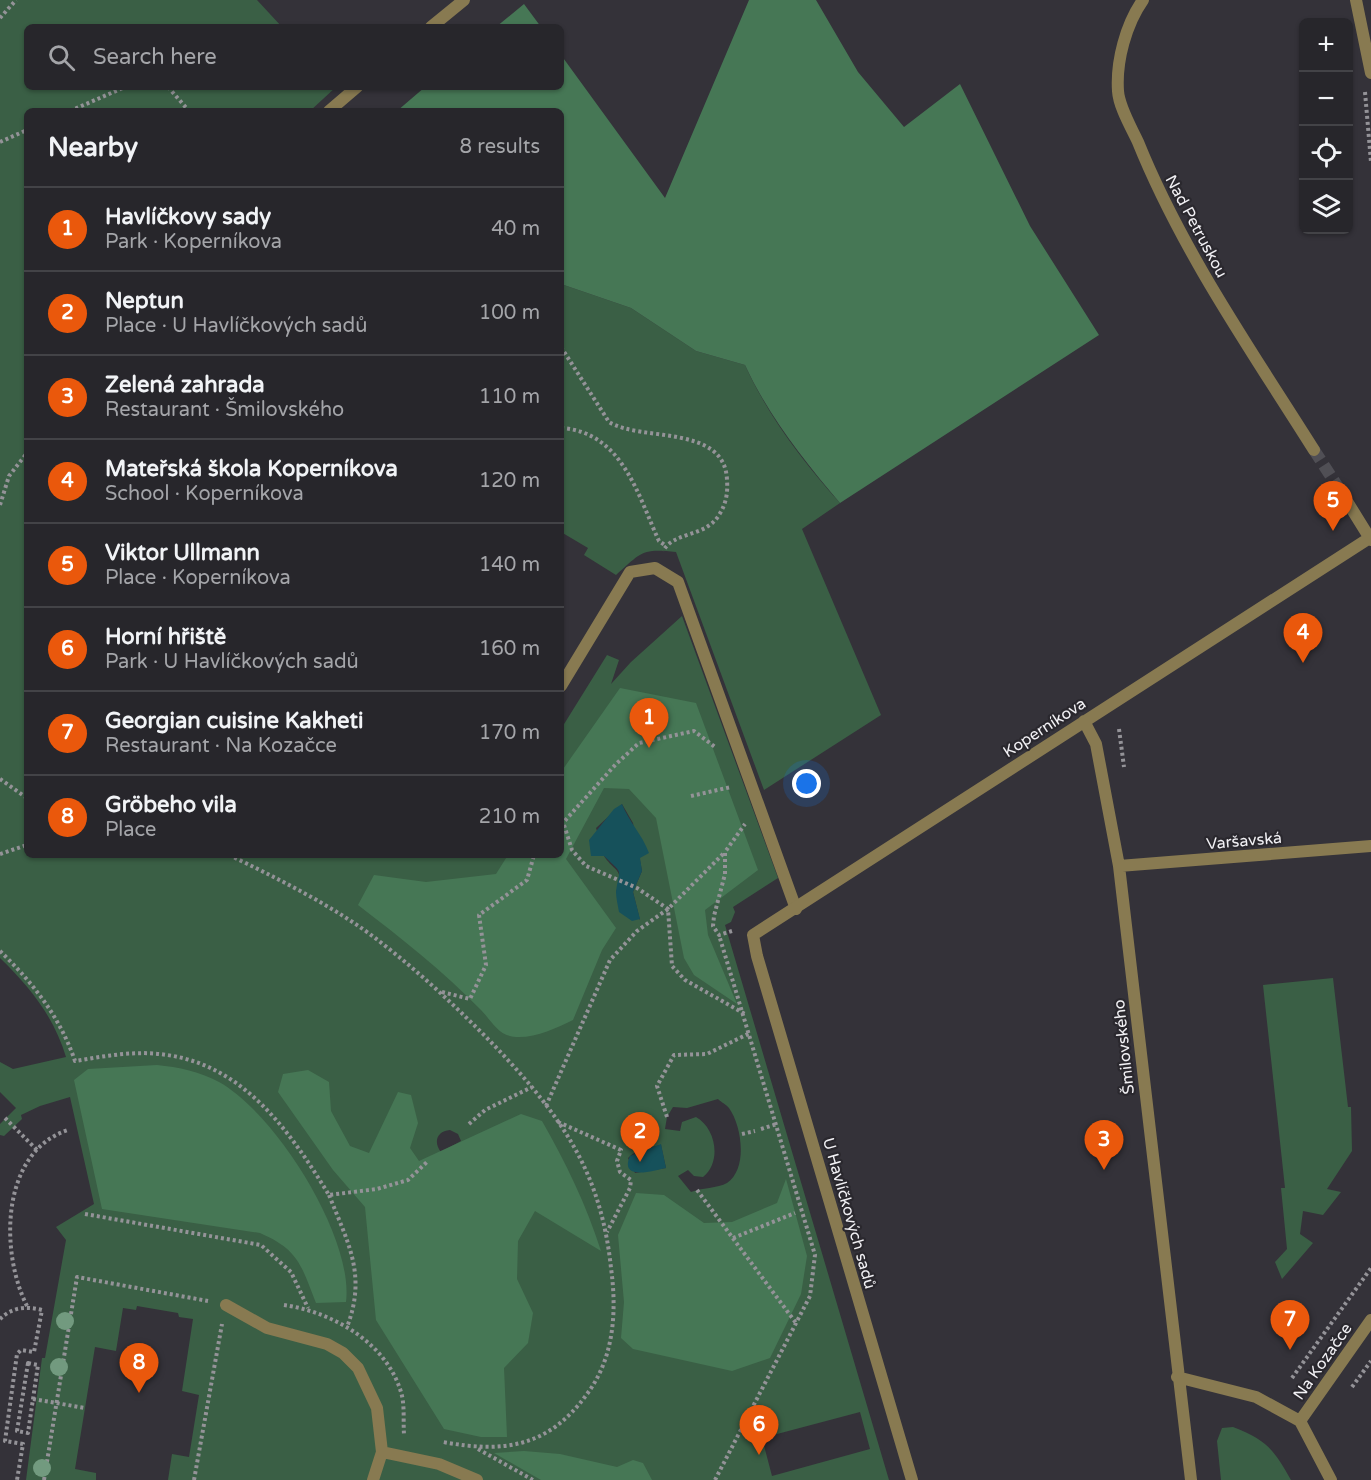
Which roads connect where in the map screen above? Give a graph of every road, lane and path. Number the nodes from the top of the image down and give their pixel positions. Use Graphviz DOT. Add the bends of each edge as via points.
graph roads {
  1 [pos="16,0"];
  2 [pos="464,0"];
  3 [pos="1143,0"];
  4 [pos="1356,0"];
  5 [pos="0,18"];
  6 [pos="435,24"];
  7 [pos="1371,73"];
  8 [pos="117,90"];
  9 [pos="171,90"];
  10 [pos="354,90"];
  11 [pos="77,108"];
  12 [pos="186,108"];
  13 [pos="332,108"];
  14 [pos="24,131"];
  15 [pos="0,142"];
  16 [pos="564,352"];
  17 [pos="564,429"];
  18 [pos="1314,450"];
  19 [pos="24,457"];
  20 [pos="1343,495"];
  21 [pos="0,505"];
  22 [pos="1370,538"];
  23 [pos="564,681"];
  24 [pos="1084,721"];
  25 [pos="718,750"];
  26 [pos="0,779"];
  27 [pos="738,785"];
  28 [pos="24,796"];
  29 [pos="691,796"];
  30 [pos="747,821"];
  31 [pos="564,823"];
  32 [pos="564,830"];
  33 [pos="24,846"];
  34 [pos="1371,846"];
  35 [pos="725,852"];
  36 [pos="0,854"];
  37 [pos="236,858"];
  38 [pos="533,858"];
  39 [pos="1119,867"];
  40 [pos="668,909"];
  41 [pos="796,909"];
  42 [pos="732,931"];
  43 [pos="719,935"];
  44 [pos="0,951"];
  45 [pos="757,956"];
  46 [pos="441,992"];
  47 [pos="745,1014"];
  48 [pos="750,1033"];
  49 [pos="532,1087"];
  50 [pos="546,1106"];
  51 [pos="667,1117"];
  52 [pos="6,1118"];
  53 [pos="558,1122"];
  54 [pos="469,1124"];
  55 [pos="777,1124"];
  56 [pos="761,1129"];
  57 [pos="68,1130"];
  58 [pos="755,1131"];
  59 [pos="742,1134"];
  60 [pos="37,1150"];
  61 [pos="428,1161"];
  62 [pos="697,1190"];
  63 [pos="330,1195"];
  64 [pos="795,1213"];
  65 [pos="85,1214"];
  66 [pos="607,1232"];
  67 [pos="733,1238"];
  68 [pos="1371,1268"];
  69 [pos="226,1305"];
  70 [pos="27,1306"];
  71 [pos="308,1308"];
  72 [pos="0,1319"];
  73 [pos="1371,1320"];
  74 [pos="796,1323"];
  75 [pos="347,1327"];
  76 [pos="1177,1377"];
  77 [pos="1292,1378"];
  78 [pos="11,1395"];
  79 [pos="22,1397"];
  80 [pos="33,1399"];
  81 [pos="57,1403"];
  82 [pos="85,1408"];
  83 [pos="1300,1421"];
  84 [pos="380,1429"];
  85 [pos="415,1436"];
  86 [pos="436,1440"];
  87 [pos="477,1448"];
  88 [pos="382,1452"];
  89 [pos="17,1480"];
  90 [pos="44,1480"];
  91 [pos="194,1480"];
  92 [pos="373,1480"];
  93 [pos="477,1480"];
  94 [pos="533,1480"];
  95 [pos="715,1480"];
  96 [pos="912,1480"];
  97 [pos="1191,1480"];
  98 [pos="1331,1480"];
  1 -- 5 [label="path"];
  2 -- 6 [label="street"];
  3 -- 18 [label="street, Nad Petruskou" via="1119,57 1118,93 1150,173 1200,269"];
  4 -- 7 [label="street"];
  8 -- 11 [label="path"];
  9 -- 12 [label="path"];
  10 -- 13 [label="street"];
  14 -- 15 [label="path"];
  16 -- 17 [label="path" via="609,422 631,432 681,438 716,454 727,475 725,506 707,529 666,546 659,541 640,492 614,454 591,436"];
  19 -- 21 [label="path" via="9,476"];
  20 -- 22 [label="street"];
  22 -- 24 [label="street, Koperníkova"];
  23 -- 41 [label="street" via="630,572 655,568 678,582"];
  24 -- 39 [label="street, Šmilovského" via="1096,744"];
  24 -- 41 [label="street, Koperníkova"];
  25 -- 31 [label="path" via="694,731 639,743"];
  26 -- 28 [label="path"];
  27 -- 29 [label="path"];
  30 -- 35 [label="path"];
  32 -- 40 [label="path" via="572,850 586,866 637,888"];
  33 -- 36 [label="path"];
  34 -- 39 [label="street, Varšavská"];
  35 -- 40 [label="path"];
  35 -- 43 [label="path" via="725,874 713,927"];
  37 -- 46 [label="path" via="279,879 377,939"];
  38 -- 46 [label="path" via="527,880 479,915 486,965 471,999"];
  39 -- 76 [label="street, Šmilovského"];
  40 -- 47 [label="path" via="672,966 685,980"];
  40 -- 50 [label="path" via="637,931 610,960"];
  41 -- 45 [label="street, Koperníkova" via="753,935"];
  42 -- 43 [label="path"];
  43 -- 47 [label="path"];
  44 -- 63 [label="path" via="51,1008 66,1033 75,1061 112,1055 166,1054 220,1072 264,1106 296,1143"];
  45 -- 96 [label="street, U Havlíčkových sadů"];
  46 -- 49 [label="path"];
  47 -- 48 [label="path"];
  48 -- 51 [label="path" via="707,1054 674,1055 657,1086"];
  48 -- 55 [label="path"];
  49 -- 50 [label="path"];
  49 -- 54 [label="path" via="485,1110"];
  50 -- 53 [label="path"];
  52 -- 60 [label="path"];
  53 -- 66 [label="path" via="581,1159"];
  53 -- 66 [label="path" via="621,1150 617,1161 620,1173 631,1180 630,1188"];
  55 -- 56 [label="path"];
  55 -- 74 [label="path" via="815,1255 810,1296"];
  57 -- 60 [label="path" via="49,1137"];
  58 -- 59 [label="path"];
  60 -- 70 [label="path" via="17,1173 5,1215 6,1258 14,1286"];
  61 -- 63 [label="path" via="408,1180"];
  62 -- 67 [label="path"];
  63 -- 75 [label="path" via="355,1262 356,1293"];
  64 -- 67 [label="path"];
  65 -- 71 [label="path" via="261,1245 291,1272"];
  66 -- 87 [label="path" via="614,1315 606,1359 595,1383 567,1417 542,1435 505,1448"];
  67 -- 74 [label="path"];
  68 -- 77 [label="path"];
  69 -- 81 [label="path" via="77,1277"];
  69 -- 84 [label="street" via="267,1328 303,1336 342,1353 369,1386"];
  69 -- 91 [label="path"];
  70 -- 72 [label="path"];
  70 -- 78 [label="path" via="42,1310 34,1352 21,1350 17,1354"];
  73 -- 83 [label="street, Na Kozačce"];
  74 -- 95 [label="path"];
  76 -- 83 [label="street" via="1256,1397"];
  76 -- 97 [label="street, Šmilovského"];
  78 -- 79 [label="path"];
  78 -- 89 [label="path" via="5,1441 23,1444"];
  79 -- 80 [label="path" via="28,1363 38,1365"];
  79 -- 80 [label="path" via="17,1431 28,1433"];
  80 -- 81 [label="path"];
  81 -- 82 [label="path"];
  81 -- 90 [label="path"];
  83 -- 98 [label="street"];
  84 -- 85 [label="path"];
  84 -- 88 [label="street"];
  86 -- 87 [label="path"];
  87 -- 94 [label="path"];
  88 -- 92 [label="street"];
  88 -- 93 [label="street" via="439,1464"];
}
